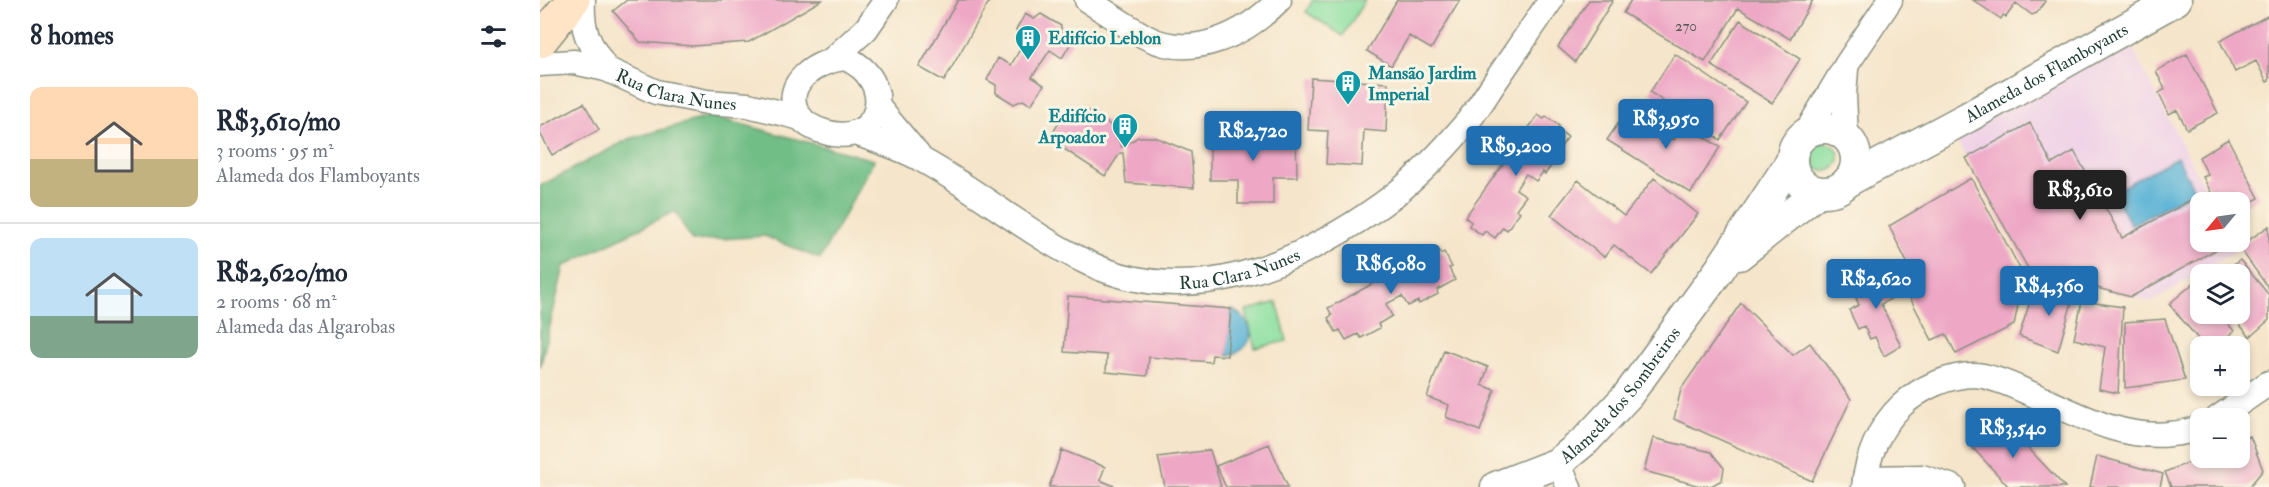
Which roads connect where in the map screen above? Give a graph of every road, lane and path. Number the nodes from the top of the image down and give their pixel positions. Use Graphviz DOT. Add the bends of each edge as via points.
graph roads {
  1 [pos="573,0"];
  2 [pos="583,0"];
  3 [pos="886,0"];
  4 [pos="1087,0"];
  5 [pos="1279,0"];
  6 [pos="1551,0"];
  7 [pos="1890,0"];
  8 [pos="2176,0"];
  9 [pos="866,29"];
  10 [pos="540,41"];
  11 [pos="833,59"];
  12 [pos="540,64"];
  13 [pos="1847,64"];
  14 [pos="606,69"];
  15 [pos="868,73"];
  16 [pos="796,85"];
  17 [pos="748,105"];
  18 [pos="878,107"];
  19 [pos="801,118"];
  20 [pos="855,133"];
  21 [pos="1806,134"];
  22 [pos="1848,140"];
  23 [pos="1917,144"];
  24 [pos="921,159"];
  25 [pos="1792,160"];
  26 [pos="1848,181"];
  27 [pos="1818,192"];
  28 [pos="1720,269"];
  29 [pos="2269,383"];
  30 [pos="2233,408"];
  31 [pos="2190,432"];
  32 [pos="1564,475"];
  33 [pos="1865,483"];
  34 [pos="1496,487"];
  35 [pos="1953,487"];
  1 -- 10 [label="main road"];
  2 -- 14 [label="street, Rua Clara Nunes" via="583,27"];
  3 -- 9 [label="street"];
  4 -- 5 [label="street" via="1147,38 1172,45 1198,45 1230,36 1256,22"];
  6 -- 24 [label="street, Rua Clara Nunes" via="1470,118 1421,172 1382,205 1330,237 1279,264 1232,278 1183,284 1132,278 1089,264"];
  7 -- 13 [label="street"];
  8 -- 23 [label="street, Alameda dos Flamboyants"];
  9 -- 11 [label="street"];
  9 -- 15 [label="street"];
  11 -- 15 [label="street" via="858,63"];
  11 -- 16 [label="street" via="818,65"];
  12 -- 14 [label="street, Rua Clara Nunes" via="574,62"];
  13 -- 21 [label="street"];
  13 -- 22 [label="street" via="1844,94"];
  14 -- 17 [label="street, Rua Clara Nunes" via="656,92"];
  15 -- 18 [label="street" via="879,95"];
  16 -- 17 [label="street, Rua Clara Nunes"];
  16 -- 19 [label="street" via="795,108"];
  17 -- 19 [label="street, Rua Clara Nunes"];
  18 -- 20 [label="street" via="874,118"];
  18 -- 24 [label="street, Rua Clara Nunes"];
  19 -- 20 [label="street" via="828,133"];
  20 -- 24 [label="street, Rua Clara Nunes"];
  21 -- 22 [label="street" via="1827,128"];
  21 -- 25 [label="street" via="1793,150"];
  22 -- 23 [label="street, Alameda dos Flamboyants" via="1893,146"];
  22 -- 26 [label="street" via="1856,162"];
  23 -- 26 [label="street, Alameda dos Flamboyants"];
  25 -- 27 [label="street" via="1799,181"];
  25 -- 28 [label="street, Alameda dos Sombreiros"];
  26 -- 27 [label="street" via="1835,191"];
  27 -- 28 [label="street, Alameda dos Sombreiros"];
  28 -- 32 [label="street, Alameda dos Sombreiros" via="1628,395 1586,440"];
  29 -- 30 [label="street"];
  31 -- 33 [label="street" via="2156,436 2122,431 2010,385 1976,375 1947,379 1911,396 1887,419 1871,453"];
  32 -- 34 [label="street, Alameda dos Sombreiros"];
  33 -- 35 [label="street" via="1922,477"];
}
